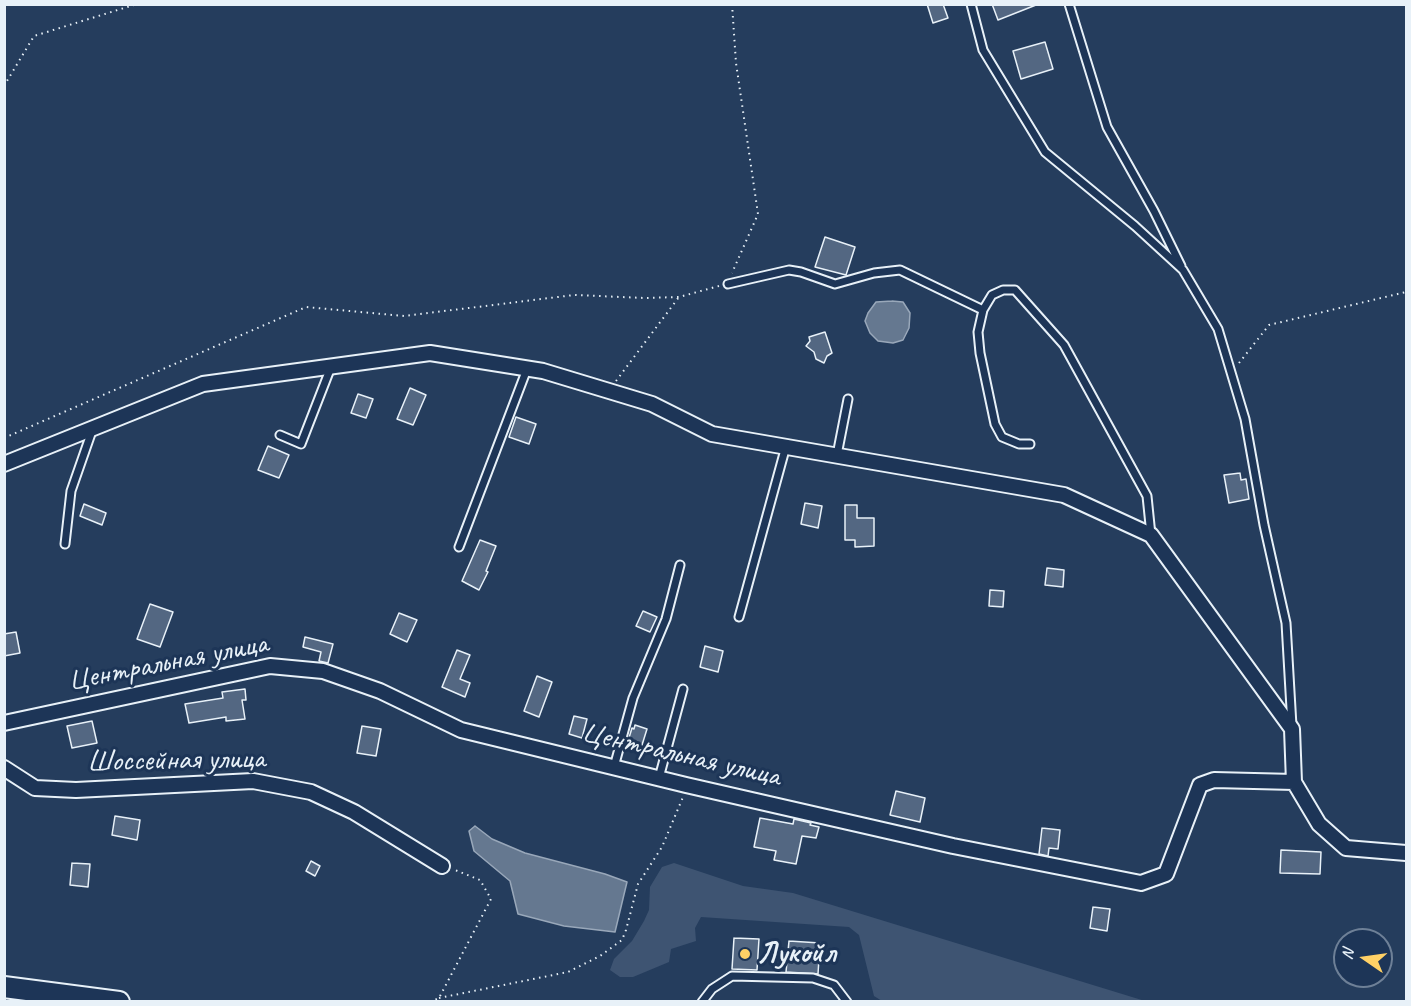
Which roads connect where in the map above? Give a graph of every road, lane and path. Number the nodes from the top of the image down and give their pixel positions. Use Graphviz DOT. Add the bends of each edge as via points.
graph roads {
  1 [pos="137,4"];
  2 [pos="732,4"];
  3 [pos="971,4"];
  4 [pos="1069,4"];
  5 [pos="4,86"];
  6 [pos="1183,270"];
  7 [pos="728,284"];
  8 [pos="1407,292"];
  9 [pos="680,297"];
  10 [pos="983,310"];
  11 [pos="332,366"];
  12 [pos="527,369"];
  13 [pos="1234,383"];
  14 [pos="609,391"];
  15 [pos="848,399"];
  16 [pos="94,428"];
  17 [pos="280,435"];
  18 [pos="4,438"];
  19 [pos="1030,444"];
  20 [pos="786,446"];
  21 [pos="837,455"];
  22 [pos="4,464"];
  23 [pos="1151,535"];
  24 [pos="65,544"];
  25 [pos="459,548"];
  26 [pos="680,565"];
  27 [pos="739,617"];
  28 [pos="683,689"];
  29 [pos="4,723"];
  30 [pos="1292,729"];
  31 [pos="614,767"];
  32 [pos="4,768"];
  33 [pos="659,778"];
  34 [pos="1294,782"];
  35 [pos="686,785"];
  36 [pos="1407,853"];
  37 [pos="442,866"];
  38 [pos="4,987"];
  39 [pos="439,998"];
  40 [pos="119,1002"];
  41 [pos="430,1002"];
  42 [pos="702,1002"];
  43 [pos="847,1002"];
  1 -- 5 [label="path" via="34,36"];
  2 -- 7 [label="path" via="758,214"];
  3 -- 6 [label="lane" via="983,50 1045,152"];
  4 -- 6 [label="lane" via="1107,128"];
  6 -- 13 [label="lane" via="1218,329"];
  7 -- 9 [label="path"];
  7 -- 10 [label="lane" via="789,270 836,284 900,270"];
  8 -- 13 [label="path" via="1269,324 1239,361"];
  9 -- 14 [label="path"];
  9 -- 18 [label="path" via="574,295 404,316 306,307"];
  10 -- 19 [label="lane" via="978,332 980,353 994,424 1002,437"];
  10 -- 23 [label="lane" via="992,295 1015,290 1064,345 1148,496"];
  11 -- 12 [label="street" via="430,353"];
  11 -- 16 [label="street" via="203,384"];
  11 -- 17 [label="lane" via="301,444"];
  12 -- 14 [label="street"];
  12 -- 25 [label="lane"];
  13 -- 30 [label="lane" via="1245,419 1286,623"];
  14 -- 20 [label="street" via="652,404 712,434"];
  15 -- 21 [label="lane"];
  16 -- 22 [label="street"];
  16 -- 24 [label="lane" via="70,491"];
  20 -- 21 [label="street"];
  20 -- 27 [label="lane"];
  21 -- 23 [label="street" via="1064,495"];
  23 -- 30 [label="street"];
  26 -- 31 [label="lane" via="666,619 633,698"];
  28 -- 33 [label="lane"];
  29 -- 31 [label="street, Центральная улица" via="270,666 323,670 380,691 461,730"];
  30 -- 34 [label="street"];
  31 -- 33 [label="street, Центральная улица"];
  32 -- 37 [label="street, Шоссейная улица" via="35,788 76,790 253,781 310,792 354,812"];
  33 -- 35 [label="street, Центральная улица"];
  34 -- 35 [label="street, Центральная улица" via="1214,780 1200,785 1166,874 1141,883 953,846"];
  34 -- 36 [label="street" via="1319,824 1346,848"];
  35 -- 39 [label="path" via="662,847 638,884 622,940 568,972"];
  37 -- 39 [label="path" via="473,875 491,898"];
  38 -- 40 [label="main road"];
  39 -- 41 [label="path"];
  42 -- 43 [label="lane" via="712,989 732,976 813,978 834,985"];
}
